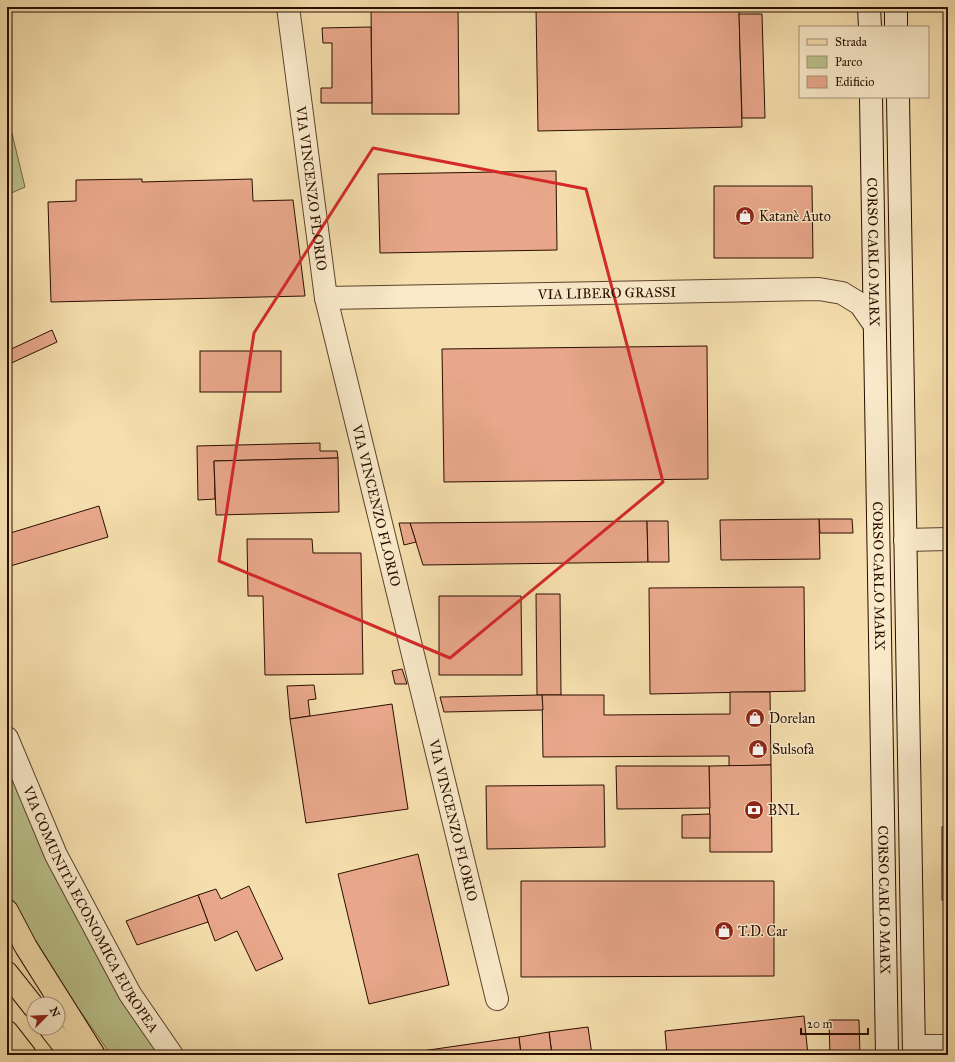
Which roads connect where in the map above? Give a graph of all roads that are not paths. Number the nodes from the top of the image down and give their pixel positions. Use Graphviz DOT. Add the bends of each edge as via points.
graph roads {
  1 [pos="288,7"];
  2 [pos="869,7"];
  3 [pos="896,7"];
  4 [pos="870,26"];
  5 [pos="896,26"];
  6 [pos="871,98"];
  7 [pos="898,98"];
  8 [pos="326,298"];
  9 [pos="874,324"];
  10 [pos="948,539"];
  11 [pos="905,540"];
  12 [pos="7,738"];
  13 [pos="7,911"];
  14 [pos="7,973"];
  15 [pos="26,998"];
  16 [pos="497,999"];
  17 [pos="7,1032"];
  18 [pos="56,1036"];
  19 [pos="948,1046"];
  20 [pos="914,1051"];
  21 [pos="25,1055"];
  22 [pos="71,1055"];
  23 [pos="94,1055"];
  24 [pos="172,1055"];
  25 [pos="887,1055"];
  1 -- 8 [label="street, VIA VINCENZO FLORIO"];
  2 -- 4 [label="street"];
  3 -- 5 [label="street"];
  6 -- 9 [label="street, CORSO CARLO MARX"];
  7 -- 11 [label="street, CORSO CARLO MARX"];
  8 -- 9 [label="street, VIA LIBERO GRASSI" via="819,289 842,293 860,304"];
  8 -- 16 [label="street, VIA VINCENZO FLORIO"];
  9 -- 25 [label="street, CORSO CARLO MARX"];
  10 -- 11 [label="street"];
  11 -- 20 [label="street, CORSO CARLO MARX"];
  12 -- 24 [label="street, VIA COMUNITÀ ECONOMICA EUROPEA" via="56,855 130,994"];
  13 -- 23 [label="main road" via="26,947"];
  14 -- 15 [label="main road"];
  17 -- 21 [label="main road"];
  18 -- 22 [label="main road"];
  19 -- 20 [label="street"];
}
